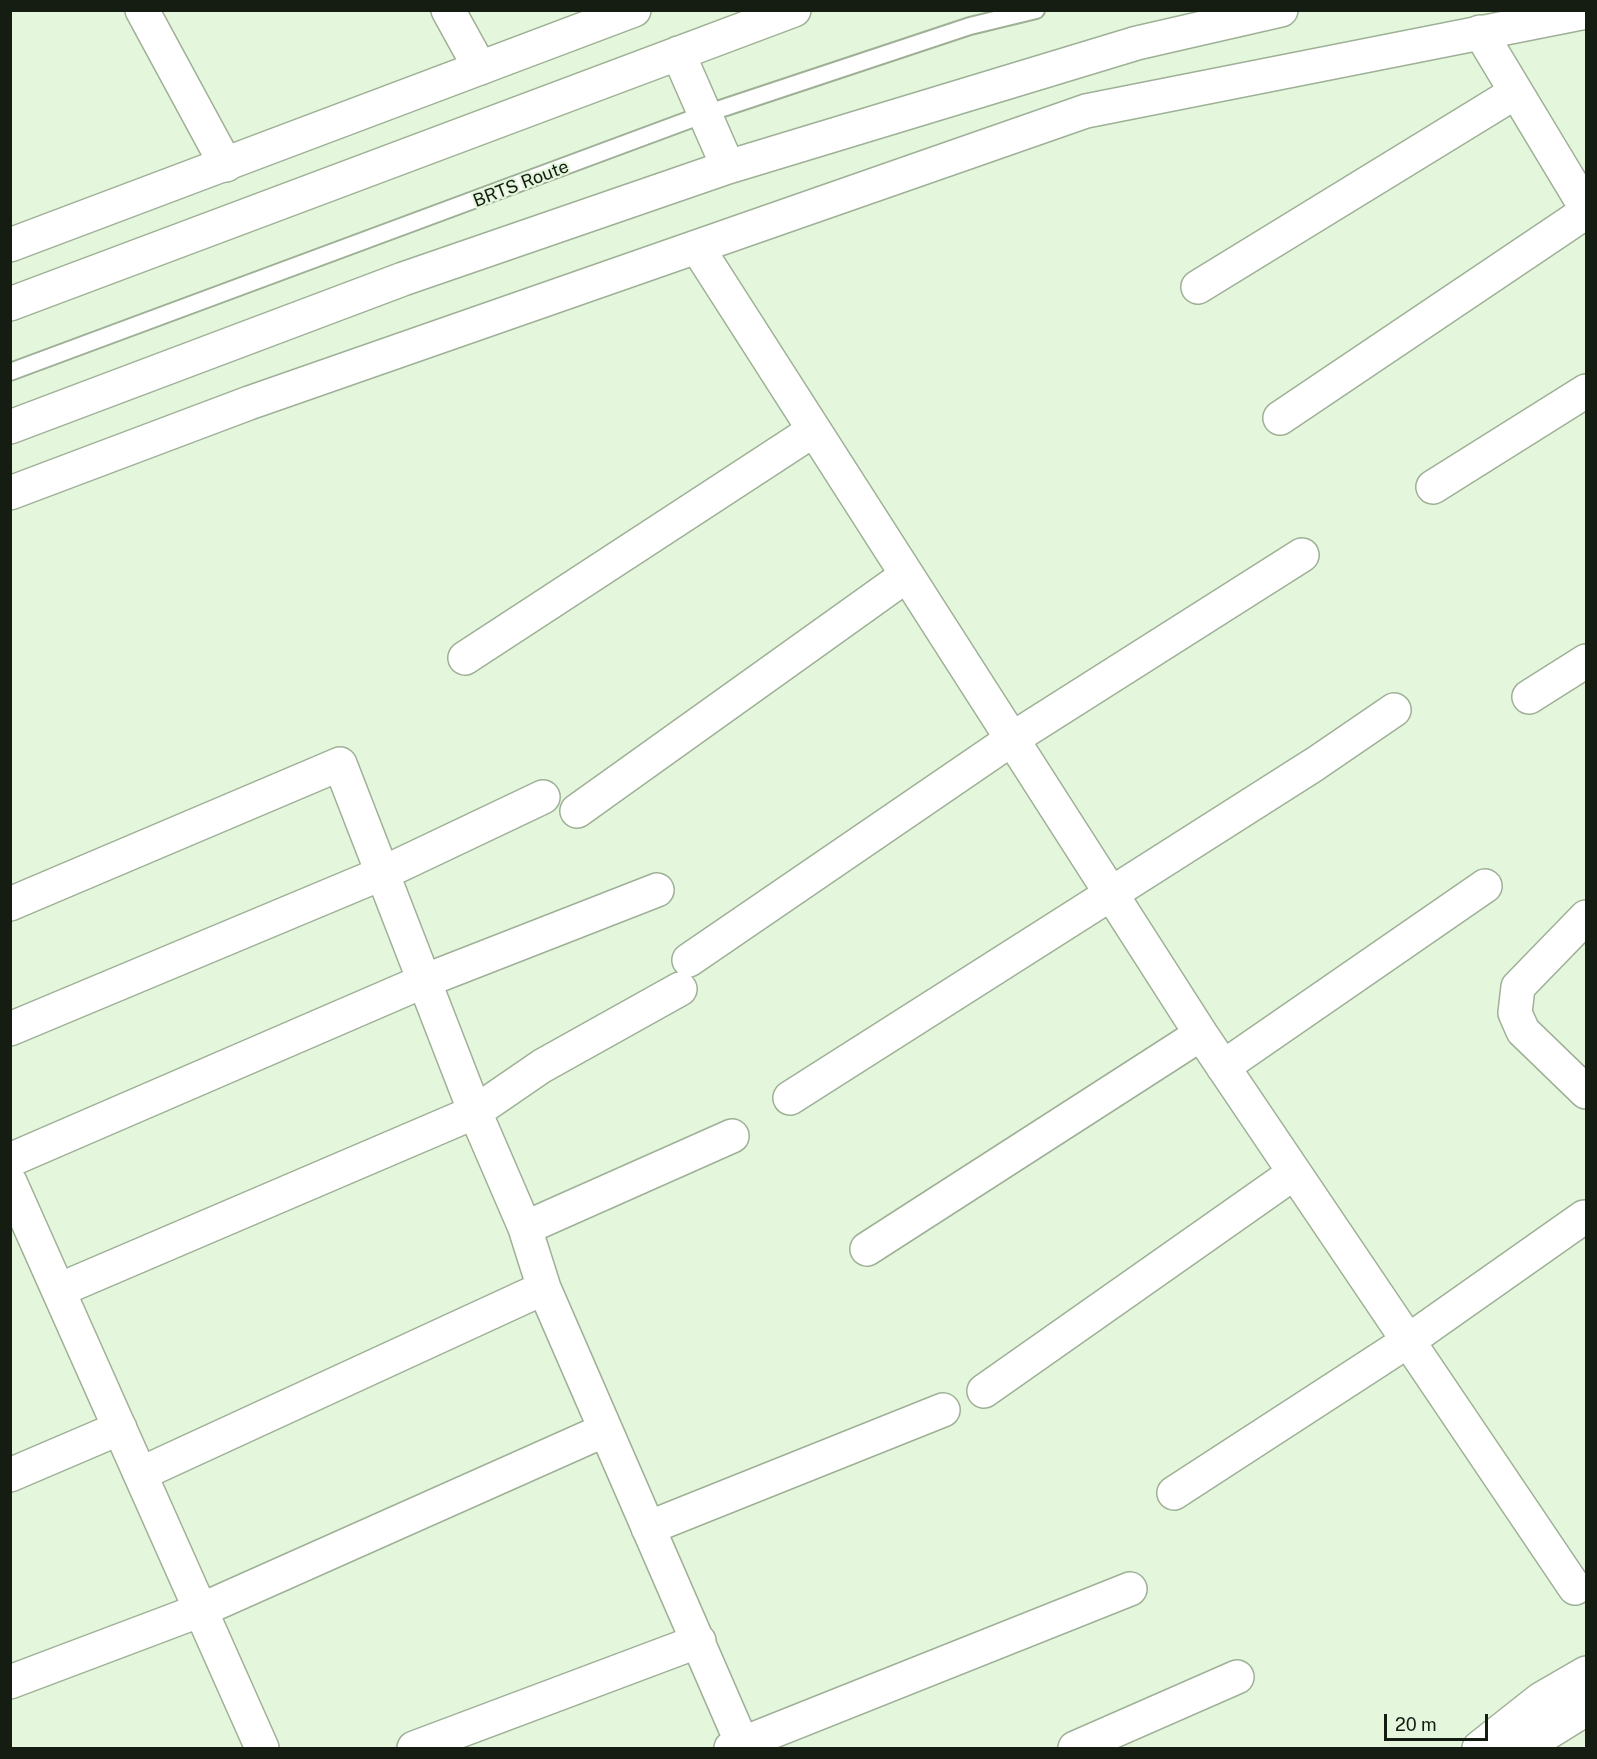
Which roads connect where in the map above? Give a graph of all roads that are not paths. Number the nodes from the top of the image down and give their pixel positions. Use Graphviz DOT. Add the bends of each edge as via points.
graph roads {
  1 [pos="142,10"];
  2 [pos="448,10"];
  3 [pos="634,10"];
  4 [pos="794,10"];
  5 [pos="1036,10"];
  6 [pos="1281,10"];
  7 [pos="1587,12"];
  8 [pos="1480,33"];
  9 [pos="678,53"];
  10 [pos="480,68"];
  11 [pos="1516,92"];
  12 [pos="705,114"];
  13 [pos="226,165"];
  14 [pos="728,167"];
  15 [pos="1587,210"];
  16 [pos="10,246"];
  17 [pos="696,247"];
  18 [pos="1198,287"];
  19 [pos="10,304"];
  20 [pos="10,372"];
  21 [pos="1587,391"];
  22 [pos="1280,418"];
  23 [pos="10,427"];
  24 [pos="814,430"];
  25 [pos="1433,487"];
  26 [pos="10,493"];
  27 [pos="1302,555"];
  28 [pos="907,575"];
  29 [pos="465,658"];
  30 [pos="1587,661"];
  31 [pos="1529,697"];
  32 [pos="1394,710"];
  33 [pos="1012,739"];
  34 [pos="543,797"];
  35 [pos="578,812"];
  36 [pos="383,873"];
  37 [pos="1485,886"];
  38 [pos="657,890"];
  39 [pos="1111,894"];
  40 [pos="10,904"];
  41 [pos="1584,924"];
  42 [pos="424,981"];
  43 [pos="10,1029"];
  44 [pos="1202,1034"];
  45 [pos="1223,1067"];
  46 [pos="1587,1092"];
  47 [pos="790,1098"];
  48 [pos="475,1112"];
  49 [pos="732,1136"];
  50 [pos="10,1160"];
  51 [pos="1294,1173"];
  52 [pos="10,1182"];
  53 [pos="17,1215"];
  54 [pos="1584,1217"];
  55 [pos="525,1228"];
  56 [pos="867,1249"];
  57 [pos="544,1288"];
  58 [pos="59,1290"];
  59 [pos="1408,1341"];
  60 [pos="984,1391"];
  61 [pos="943,1410"];
  62 [pos="120,1428"];
  63 [pos="605,1430"];
  64 [pos="140,1474"];
  65 [pos="10,1475"];
  66 [pos="1174,1493"];
  67 [pos="648,1528"];
  68 [pos="1575,1588"];
  69 [pos="1130,1589"];
  70 [pos="201,1610"];
  71 [pos="699,1641"];
  72 [pos="1587,1673"];
  73 [pos="1237,1677"];
  74 [pos="10,1682"];
  75 [pos="1587,1709"];
  76 [pos="1500,1746"];
  77 [pos="739,1747"];
  78 [pos="262,1749"];
  79 [pos="414,1749"];
  80 [pos="1075,1749"];
  1 -- 13 [label="street"];
  2 -- 10 [label="street"];
  3 -- 10 [label="street"];
  4 -- 9 [label="street"];
  5 -- 12 [label="lane, BRTS Route" via="970,26"];
  6 -- 14 [label="street" via="1137,43"];
  7 -- 8 [label="street"];
  8 -- 11 [label="street"];
  8 -- 17 [label="street" via="1086,111"];
  9 -- 12 [label="street"];
  9 -- 19 [label="street"];
  10 -- 13 [label="street"];
  11 -- 15 [label="street"];
  11 -- 18 [label="street"];
  12 -- 14 [label="street"];
  12 -- 20 [label="lane, BRTS Route"];
  13 -- 16 [label="street"];
  14 -- 23 [label="street" via="403,279"];
  15 -- 22 [label="street"];
  17 -- 24 [label="street"];
  17 -- 26 [label="street" via="249,403"];
  21 -- 25 [label="street"];
  24 -- 28 [label="street"];
  24 -- 29 [label="street"];
  27 -- 33 [label="street"];
  28 -- 33 [label="street"];
  28 -- 35 [label="street"];
  30 -- 31 [label="street"];
  32 -- 39 [label="street"];
  33 -- 39 [label="street"];
  33 -- 48 [label="street" via="684,974"];
  34 -- 36 [label="street"];
  36 -- 40 [label="street" via="340,764"];
  36 -- 42 [label="street"];
  36 -- 43 [label="street"];
  37 -- 45 [label="street"];
  38 -- 42 [label="street"];
  39 -- 44 [label="street"];
  39 -- 47 [label="street"];
  41 -- 46 [label="street" via="1518,987 1515,1013 1522,1031"];
  42 -- 48 [label="street"];
  42 -- 50 [label="street"];
  44 -- 45 [label="street"];
  44 -- 56 [label="street"];
  45 -- 51 [label="street"];
  48 -- 55 [label="street"];
  48 -- 58 [label="street"];
  49 -- 55 [label="street"];
  51 -- 59 [label="street"];
  51 -- 60 [label="street"];
  52 -- 53 [label="street"];
  53 -- 58 [label="street"];
  54 -- 59 [label="street"];
  55 -- 57 [label="street"];
  57 -- 63 [label="street"];
  57 -- 64 [label="street"];
  58 -- 62 [label="street"];
  59 -- 66 [label="street"];
  59 -- 68 [label="street"];
  61 -- 67 [label="street"];
  62 -- 64 [label="street"];
  62 -- 65 [label="street"];
  63 -- 67 [label="street"];
  63 -- 70 [label="street"];
  64 -- 70 [label="street"];
  67 -- 71 [label="street"];
  69 -- 77 [label="street"];
  70 -- 74 [label="street"];
  70 -- 78 [label="street"];
  71 -- 77 [label="street"];
  71 -- 79 [label="street"];
  72 -- 76 [label="street" via="1541,1699"];
  73 -- 80 [label="street"];
  75 -- 76 [label="street"];
}
